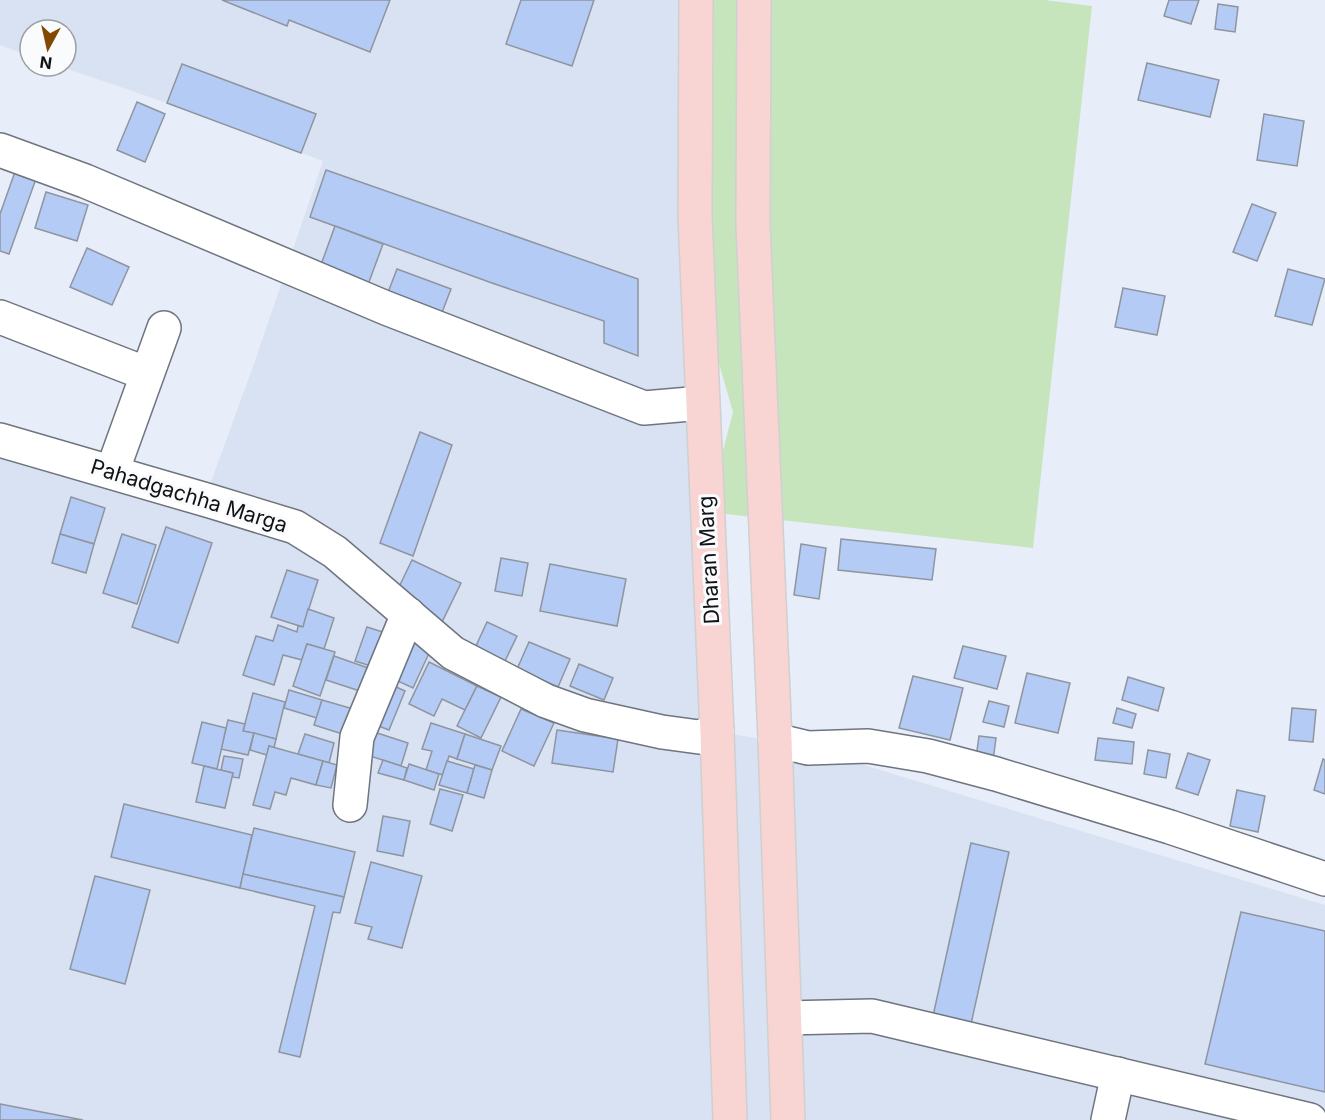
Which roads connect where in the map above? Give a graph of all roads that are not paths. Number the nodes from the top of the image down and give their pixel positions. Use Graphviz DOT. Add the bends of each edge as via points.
graph roads {
  1 [pos="696,0"];
  2 [pos="754,0"];
  3 [pos="0,150"];
  4 [pos="0,316"];
  5 [pos="164,328"];
  6 [pos="147,374"];
  7 [pos="702,403"];
  8 [pos="0,440"];
  9 [pos="112,472"];
  10 [pos="408,614"];
  11 [pos="717,731"];
  12 [pos="775,740"];
  13 [pos="350,806"];
  14 [pos="1325,879"];
  15 [pos="785,1018"];
  16 [pos="1118,1074"];
  17 [pos="730,1120"];
  18 [pos="788,1120"];
  19 [pos="1108,1120"];
  20 [pos="1310,1120"];
  1 -- 7 [label="main road, Dharan Marg" via="695,216"];
  2 -- 12 [label="main road" via="753,225"];
  3 -- 7 [label="street" via="85,181 386,308 644,408"];
  4 -- 6 [label="street"];
  5 -- 6 [label="street"];
  6 -- 9 [label="street"];
  7 -- 11 [label="main road, Dharan Marg"];
  8 -- 9 [label="street, Pahadgachha Marga"];
  9 -- 10 [label="street, Pahadgachha Marga" via="295,527 334,552"];
  10 -- 11 [label="street, Pahadgachha Marga" via="453,652 520,688 585,716 699,737"];
  10 -- 13 [label="street" via="357,737"];
  11 -- 17 [label="main road, Dharan Marg"];
  12 -- 14 [label="street" via="808,748 868,746 928,756 1170,827"];
  12 -- 15 [label="main road"];
  15 -- 16 [label="street" via="872,1016"];
  15 -- 18 [label="main road"];
  16 -- 19 [label="street"];
  16 -- 20 [label="street"];
}
